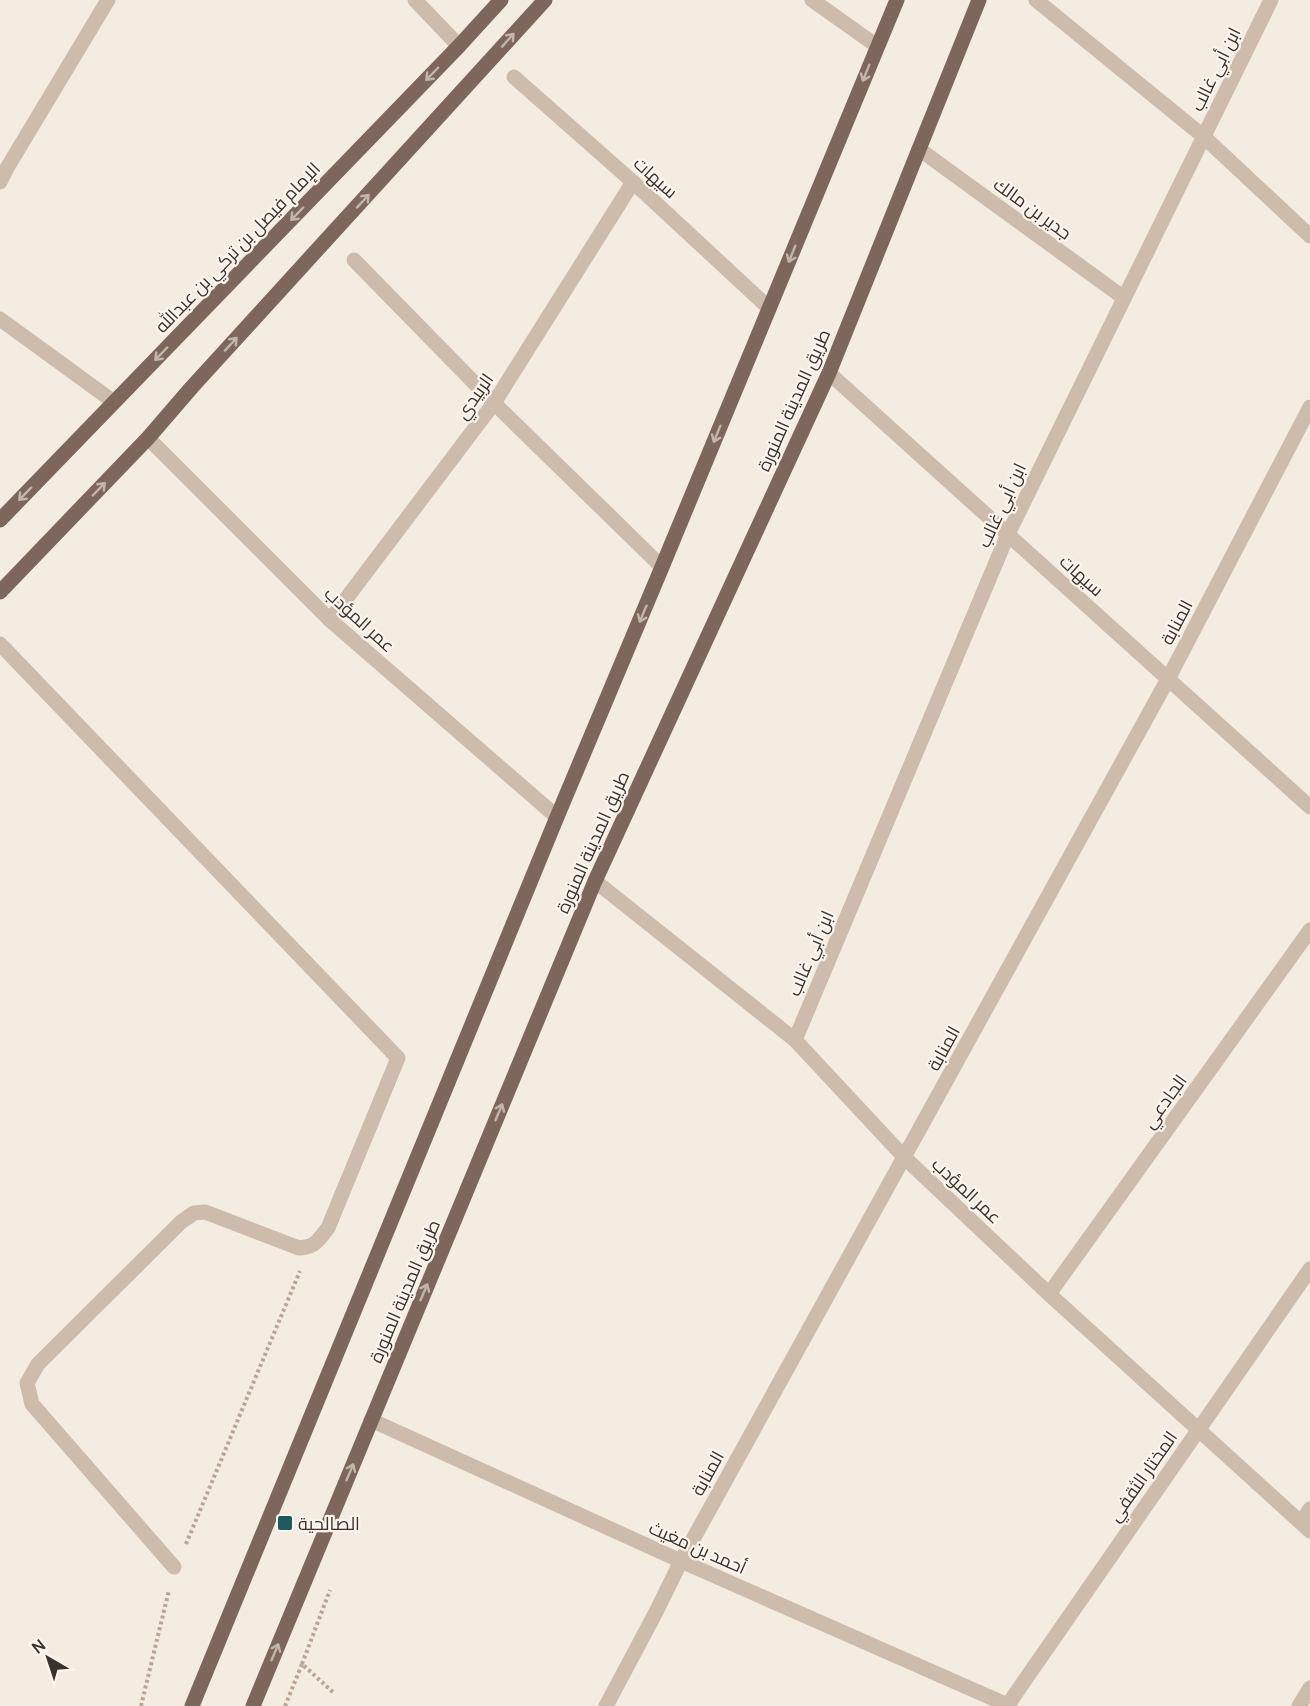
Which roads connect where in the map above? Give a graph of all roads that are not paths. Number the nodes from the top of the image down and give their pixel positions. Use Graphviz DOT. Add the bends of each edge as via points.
graph roads {
  1 [pos="108,0"];
  2 [pos="415,0"];
  3 [pos="501,0"];
  4 [pos="545,0"];
  5 [pos="812,0"];
  6 [pos="897,0"];
  7 [pos="979,0"];
  8 [pos="1036,0"];
  9 [pos="1270,0"];
  10 [pos="459,46"];
  11 [pos="878,46"];
  12 [pos="513,77"];
  13 [pos="1203,136"];
  14 [pos="919,149"];
  15 [pos="3,167"];
  16 [pos="0,182"];
  17 [pos="633,182"];
  18 [pos="1310,236"];
  19 [pos="354,260"];
  20 [pos="1124,298"];
  21 [pos="769,308"];
  22 [pos="0,319"];
  23 [pos="829,373"];
  24 [pos="114,402"];
  25 [pos="494,403"];
  26 [pos="1310,407"];
  27 [pos="148,438"];
  28 [pos="0,520"];
  29 [pos="1008,534"];
  30 [pos="663,567"];
  31 [pos="0,592"];
  32 [pos="330,621"];
  33 [pos="0,644"];
  34 [pos="1168,679"];
  35 [pos="1310,807"];
  36 [pos="557,817"];
  37 [pos="595,881"];
  38 [pos="1310,930"];
  39 [pos="795,1040"];
  40 [pos="904,1158"];
  41 [pos="1310,1269"];
  42 [pos="1049,1294"];
  43 [pos="371,1420"];
  44 [pos="1198,1430"];
  45 [pos="1310,1509"];
  46 [pos="1305,1527"];
  47 [pos="681,1561"];
  48 [pos="174,1567"];
  49 [pos="1310,1688"];
  50 [pos="192,1706"];
  51 [pos="253,1706"];
  52 [pos="606,1706"];
  53 [pos="1009,1706"];
  54 [pos="1299,1706"];
  1 -- 15 [label="street"];
  2 -- 10 [label="street"];
  3 -- 10 [label="main road, الإمام فيصل بن تركي بن عبدالله"];
  27 -- 4 [label="main road, one-way"];
  5 -- 11 [label="street"];
  6 -- 11 [label="main road, طريق المدينة المنورة"];
  7 -- 14 [label="main road, طريق المدينة المنورة"];
  8 -- 13 [label="street"];
  9 -- 13 [label="street, ابن أبي غالب"];
  10 -- 24 [label="main road, الإمام فيصل بن تركي بن عبدالله, one-way"];
  11 -- 21 [label="main road, طريق المدينة المنورة, one-way"];
  12 -- 17 [label="street, سيهات"];
  13 -- 18 [label="street"];
  13 -- 20 [label="street, ابن أبي غالب"];
  14 -- 20 [label="street, جدير بن مالك"];
  14 -- 23 [label="main road, طريق المدينة المنورة"];
  15 -- 16 [label="street"];
  17 -- 21 [label="street, سيهات"];
  17 -- 25 [label="street, الربيدي"];
  19 -- 25 [label="street"];
  20 -- 29 [label="street, ابن أبي غالب"];
  21 -- 30 [label="main road, طريق المدينة المنورة, one-way"];
  22 -- 24 [label="street"];
  23 -- 29 [label="street, سيهات"];
  23 -- 37 [label="main road, طريق المدينة المنورة"];
  24 -- 28 [label="main road, الإمام فيصل بن تركي بن عبدالله, one-way"];
  25 -- 30 [label="street"];
  25 -- 32 [label="street, الربيدي"];
  26 -- 34 [label="street, المنابة"];
  31 -- 27 [label="main road, one-way"];
  27 -- 32 [label="street, عمر المؤدب"];
  29 -- 34 [label="street, سيهات"];
  29 -- 39 [label="street, ابن أبي غالب"];
  30 -- 36 [label="main road, طريق المدينة المنورة, one-way"];
  32 -- 36 [label="street, عمر المؤدب"];
  33 -- 48 [label="street" via="398,1058 328,1228 319,1240 299,1248 205,1212 194,1212 38,1364 27,1383 32,1404"];
  34 -- 35 [label="street, سيهات"];
  34 -- 40 [label="street, المنابة"];
  36 -- 50 [label="main road, طريق المدينة المنورة"];
  37 -- 39 [label="street, عمر المؤدب"];
  43 -- 37 [label="main road, طريق المدينة المنورة, one-way"];
  38 -- 42 [label="street, الجادعي"];
  39 -- 40 [label="street, عمر المؤدب"];
  40 -- 42 [label="street, عمر المؤدب"];
  40 -- 47 [label="street, المنابة"];
  41 -- 44 [label="street, المختار الثقفي"];
  42 -- 44 [label="street, عمر المؤدب"];
  43 -- 47 [label="street, أحمد بن مغيث"];
  51 -- 43 [label="main road, طريق المدينة المنورة, one-way"];
  44 -- 46 [label="street, عمر المؤدب"];
  44 -- 53 [label="street, المختار الثقفي"];
  45 -- 46 [label="street"];
  47 -- 52 [label="street, المنابة"];
  47 -- 53 [label="street, أحمد بن مغيث"];
  49 -- 54 [label="street"];
}
